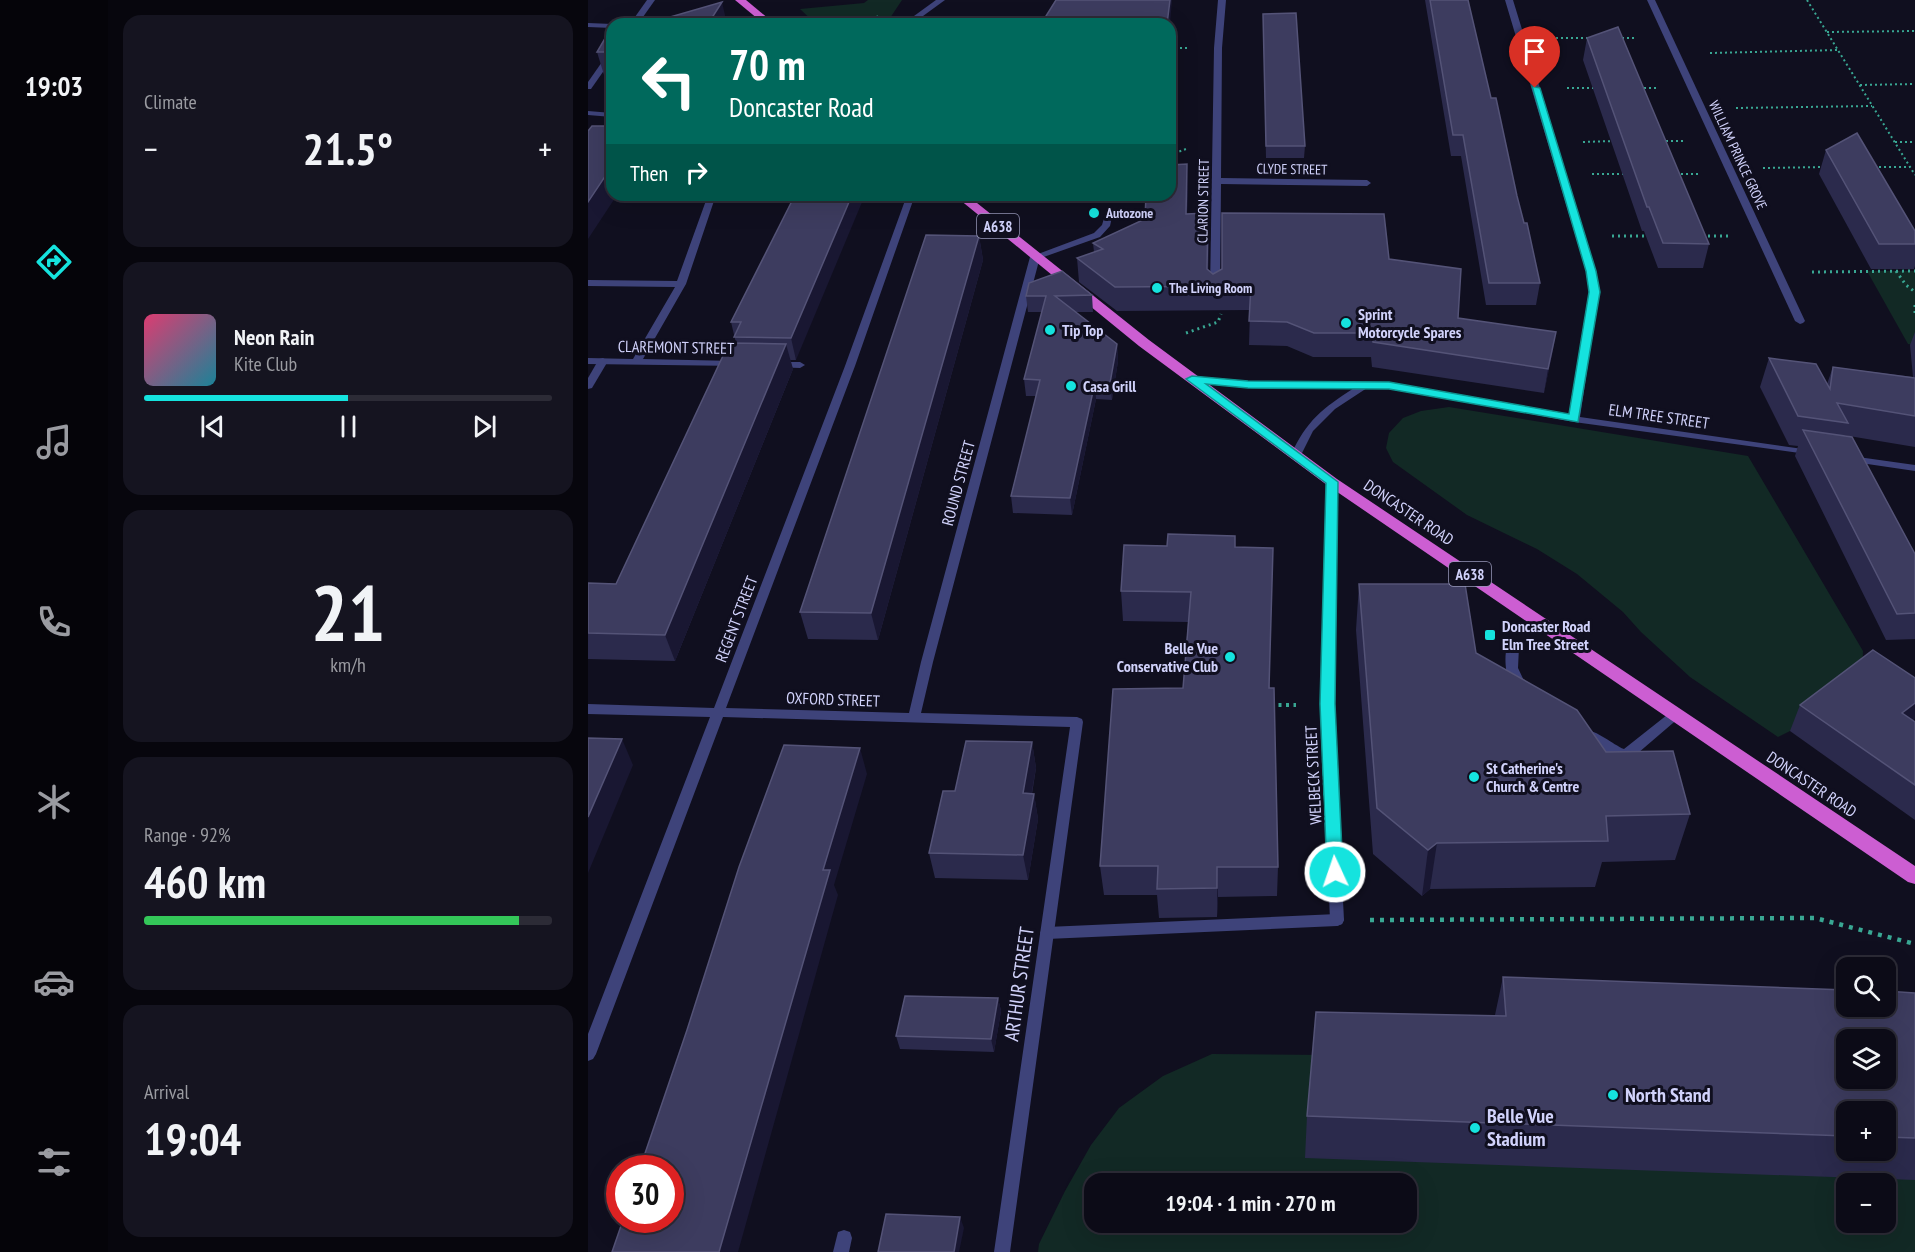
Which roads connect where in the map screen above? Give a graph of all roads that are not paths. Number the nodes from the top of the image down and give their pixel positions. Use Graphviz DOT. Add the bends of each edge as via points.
graph roads {
  1 [pos="651,0"];
  2 [pos="740,0"];
  3 [pos="941,0"];
  4 [pos="1222,0"];
  5 [pos="1509,0"];
  6 [pos="1651,0"];
  7 [pos="638,18"];
  8 [pos="762,18"];
  9 [pos="918,18"];
  10 [pos="588,25"];
  11 [pos="606,26"];
  12 [pos="606,62"];
  13 [pos="588,87"];
  14 [pos="588,113"];
  15 [pos="606,114"];
  16 [pos="1217,181"];
  17 [pos="1367,183"];
  18 [pos="710,201"];
  19 [pos="909,201"];
  20 [pos="967,201"];
  21 [pos="1108,216"];
  22 [pos="1035,257"];
  23 [pos="588,283"];
  24 [pos="681,284"];
  25 [pos="1215,293"];
  26 [pos="1800,321"];
  27 [pos="588,361"];
  28 [pos="603,361"];
  29 [pos="637,361"];
  30 [pos="742,364"];
  31 [pos="765,364"];
  32 [pos="800,365"];
  33 [pos="1192,379"];
  34 [pos="1365,385"];
  35 [pos="588,386"];
  36 [pos="1574,419"];
  37 [pos="1816,454"];
  38 [pos="1296,455"];
  39 [pos="1840,457"];
  40 [pos="1913,468"];
  41 [pos="1332,482"];
  42 [pos="1915,482"];
  43 [pos="1514,647"];
  44 [pos="1529,697"];
  45 [pos="588,710"];
  46 [pos="718,712"];
  47 [pos="1676,714"];
  48 [pos="914,718"];
  49 [pos="1077,722"];
  50 [pos="1580,728"];
  51 [pos="1915,876"];
  52 [pos="1047,933"];
  53 [pos="588,1054"];
  54 [pos="1002,1252"];
  1 -- 7 [label="street"];
  2 -- 8 [label="highway"];
  3 -- 9 [label="street"];
  4 -- 16 [label="street, CLARION STREET"];
  5 -- 36 [label="street" via="1594,292"];
  6 -- 26 [label="street, WILLIAM PRINCE GROVE"];
  10 -- 11 [label="street"];
  12 -- 13 [label="street"];
  14 -- 15 [label="street"];
  16 -- 17 [label="street, CLYDE STREET"];
  16 -- 25 [label="street, CLARION STREET"];
  18 -- 24 [label="street"];
  19 -- 46 [label="street, REGENT STREET"];
  20 -- 22 [label="highway, DONCASTER ROAD / A638"];
  21 -- 22 [label="street" via="1106,226 1097,235"];
  22 -- 33 [label="highway, DONCASTER ROAD / A638"];
  22 -- 48 [label="street, ROUND STREET"];
  23 -- 24 [label="street"];
  24 -- 29 [label="street"];
  27 -- 28 [label="street, CLAREMONT STREET"];
  28 -- 29 [label="street, CLAREMONT STREET"];
  28 -- 35 [label="street"];
  29 -- 30 [label="street, CLAREMONT STREET"];
  31 -- 32 [label="street"];
  33 -- 34 [label="street, ELM TREE STREET" via="1248,384"];
  33 -- 38 [label="highway, DONCASTER ROAD / A638"];
  34 -- 36 [label="street, ELM TREE STREET" via="1407,388"];
  34 -- 38 [label="street" via="1325,411 1306,430"];
  36 -- 37 [label="street, ELM TREE STREET"];
  38 -- 41 [label="highway, DONCASTER ROAD / A638"];
  39 -- 40 [label="street"];
  40 -- 42 [label="street"];
  41 -- 47 [label="highway, DONCASTER ROAD / A638"];
  41 -- 52 [label="street, WELBECK STREET" via="1327,704 1337,920"];
  43 -- 44 [label="street" via="1509,658 1514,679"];
  45 -- 46 [label="street, OXFORD STREET"];
  46 -- 48 [label="street, OXFORD STREET"];
  46 -- 53 [label="street, REGENT STREET"];
  47 -- 50 [label="street" via="1626,754 1608,748"];
  47 -- 51 [label="highway, DONCASTER ROAD / A638"];
  48 -- 49 [label="street, OXFORD STREET"];
  49 -- 52 [label="street, ARTHUR STREET"];
  52 -- 54 [label="street, ARTHUR STREET"];
}
